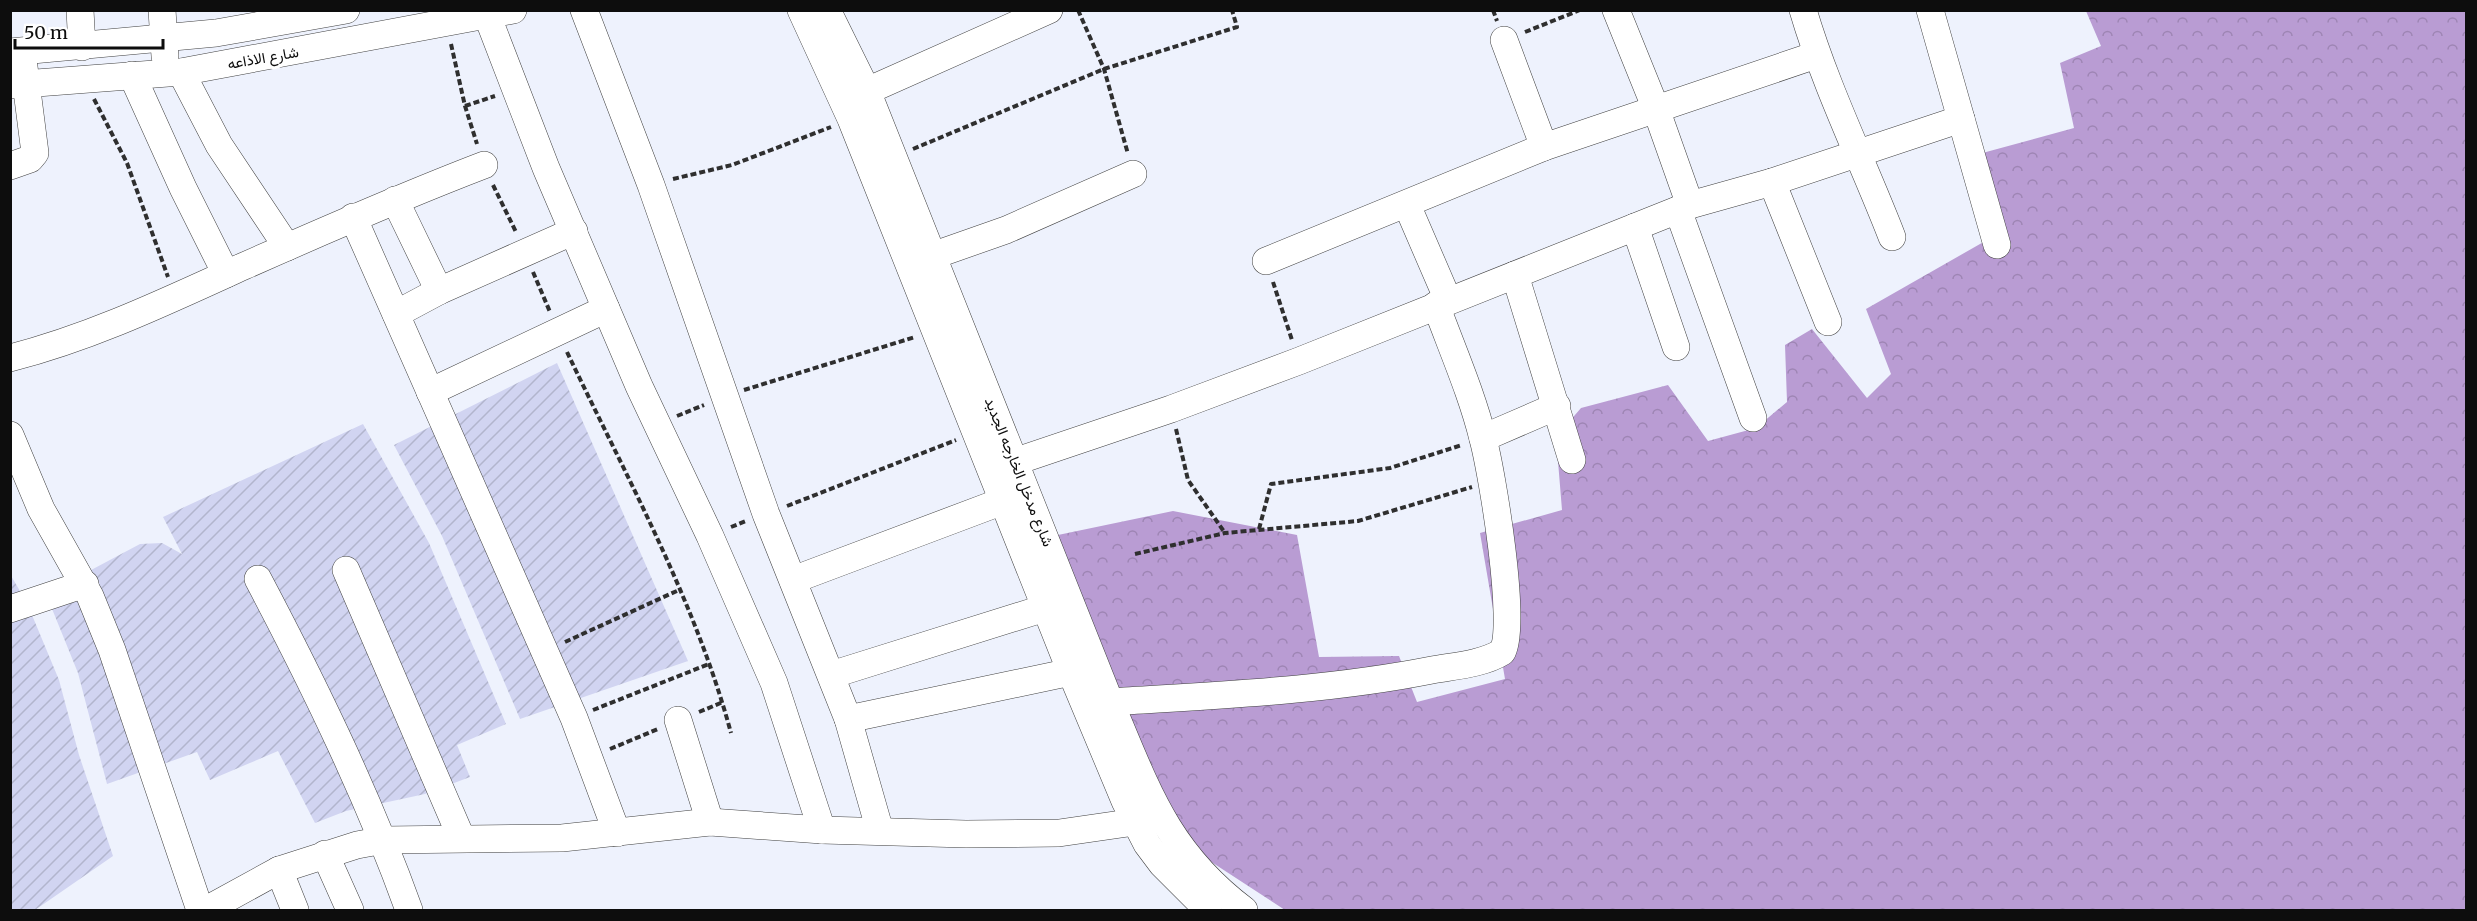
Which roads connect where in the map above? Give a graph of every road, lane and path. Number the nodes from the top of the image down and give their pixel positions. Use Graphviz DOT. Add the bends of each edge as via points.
graph roads {
  1 [pos="80,10"];
  2 [pos="162,10"];
  3 [pos="346,10"];
  4 [pos="584,10"];
  5 [pos="801,10"];
  6 [pos="827,10"];
  7 [pos="1049,10"];
  8 [pos="1078,10"];
  9 [pos="1232,10"];
  10 [pos="1580,10"];
  11 [pos="1803,10"];
  12 [pos="1930,10"];
  13 [pos="1620,12"];
  14 [pos="500,13"];
  15 [pos="215,22"];
  16 [pos="446,23"];
  17 [pos="164,37"];
  18 [pos="1504,40"];
  19 [pos="82,47"];
  20 [pos="17,52"];
  21 [pos="1816,55"];
  22 [pos="1104,69"];
  23 [pos="173,72"];
  24 [pos="132,75"];
  25 [pos="84,80"];
  26 [pos="18,84"];
  27 [pos="514,89"];
  28 [pos="867,91"];
  29 [pos="465,106"];
  30 [pos="1656,109"];
  31 [pos="851,119"];
  32 [pos="1961,119"];
  33 [pos="1544,147"];
  34 [pos="1859,152"];
  35 [pos="893,157"];
  36 [pos="484,165"];
  37 [pos="10,166"];
  38 [pos="1133,174"];
  39 [pos="1772,182"];
  40 [pos="651,185"];
  41 [pos="395,200"];
  42 [pos="1407,205"];
  43 [pos="1684,208"];
  44 [pos="353,218"];
  45 [pos="1635,227"];
  46 [pos="574,231"];
  47 [pos="1892,237"];
  48 [pos="1997,244"];
  49 [pos="287,247"];
  50 [pos="525,251"];
  51 [pos="932,256"];
  52 [pos="1266,261"];
  53 [pos="226,274"];
  54 [pos="1515,275"];
  55 [pos="439,291"];
  56 [pos="176,299"];
  57 [pos="1442,303"];
  58 [pos="606,309"];
  59 [pos="396,314"];
  60 [pos="1284,316"];
  61 [pos="1828,322"];
  62 [pos="936,330"];
  63 [pos="558,332"];
  64 [pos="1676,347"];
  65 [pos="10,358"];
  66 [pos="430,392"];
  67 [pos="725,396"];
  68 [pos="1557,406"];
  69 [pos="1171,409"];
  70 [pos="1753,418"];
  71 [pos="657,424"];
  72 [pos="976,432"];
  73 [pos="10,435"];
  74 [pos="1483,438"];
  75 [pos="1572,460"];
  76 [pos="1014,462"];
  77 [pos="1491,482"];
  78 [pos="1003,501"];
  79 [pos="766,514"];
  80 [pos="1259,530"];
  81 [pos="1225,533"];
  82 [pos="710,536"];
  83 [pos="1136,554"];
  84 [pos="345,570"];
  85 [pos="258,579"];
  86 [pos="793,580"];
  87 [pos="85,584"];
  88 [pos="678,590"];
  89 [pos="1045,608"];
  90 [pos="10,609"];
  91 [pos="545,651"];
  92 [pos="710,664"];
  93 [pos="1071,672"];
  94 [pos="831,675"];
  95 [pos="1110,702"];
  96 [pos="574,718"];
  97 [pos="848,719"];
  98 [pos="678,720"];
  99 [pos="731,733"];
  100 [pos="710,822"];
  101 [pos="1135,822"];
  102 [pos="822,830"];
  103 [pos="880,831"];
  104 [pos="617,833"];
  105 [pos="461,837"];
  106 [pos="384,840"];
  107 [pos="325,854"];
  108 [pos="279,870"];
  109 [pos="200,910"];
  110 [pos="206,910"];
  111 [pos="295,910"];
  112 [pos="351,910"];
  113 [pos="409,910"];
  114 [pos="1208,910"];
  115 [pos="1244,910"];
  1 -- 19 [label="street"];
  2 -- 17 [label="street"];
  3 -- 15 [label="street, شارع الاذاعه"];
  4 -- 40 [label="street"];
  5 -- 31 [label="street, شارع مدخل الخارجه الجديد"];
  6 -- 28 [label="street, شارع مدخل الخارجه الجديد"];
  7 -- 28 [label="street"];
  8 -- 22 [label="path"];
  9 -- 22 [label="path" via="1237,27"];
  10 -- 18 [label="path"];
  11 -- 21 [label="street"];
  12 -- 32 [label="street"];
  13 -- 30 [label="street"];
  14 -- 16 [label="street, شارع الاذاعه"];
  14 -- 27 [label="street"];
  15 -- 17 [label="street, شارع الاذاعه"];
  16 -- 23 [label="street, شارع الاذاعه"];
  16 -- 29 [label="path"];
  17 -- 19 [label="street, شارع الاذاعه"];
  17 -- 23 [label="street"];
  18 -- 33 [label="street"];
  19 -- 20 [label="street, شارع الاذاعه"];
  20 -- 26 [label="street"];
  21 -- 30 [label="street"];
  21 -- 34 [label="street"];
  22 -- 35 [label="path"];
  22 -- 38 [label="path"];
  23 -- 24 [label="street, شارع الاذاعه"];
  23 -- 49 [label="street"];
  24 -- 25 [label="street, شارع الاذاعه"];
  24 -- 53 [label="street"];
  25 -- 26 [label="street, شارع الاذاعه"];
  25 -- 56 [label="path" via="127,163"];
  26 -- 37 [label="street" via="35,153 30,159"];
  27 -- 29 [label="path"];
  27 -- 46 [label="street"];
  28 -- 35 [label="street, شارع مدخل الخارجه الجديد"];
  29 -- 36 [label="path"];
  30 -- 33 [label="street"];
  30 -- 43 [label="street"];
  31 -- 40 [label="path" via="732,165"];
  31 -- 62 [label="street, شارع مدخل الخارجه الجديد"];
  32 -- 34 [label="street"];
  32 -- 48 [label="street"];
  33 -- 42 [label="street"];
  34 -- 39 [label="street"];
  34 -- 47 [label="street"];
  35 -- 51 [label="street, شارع مدخل الخارجه الجديد"];
  36 -- 41 [label="street"];
  36 -- 50 [label="path"];
  38 -- 51 [label="street" via="1006,230"];
  39 -- 43 [label="street"];
  39 -- 61 [label="street"];
  40 -- 67 [label="street"];
  41 -- 44 [label="street"];
  41 -- 55 [label="street"];
  42 -- 52 [label="street"];
  42 -- 57 [label="street"];
  43 -- 45 [label="street"];
  43 -- 70 [label="street"];
  44 -- 49 [label="street"];
  44 -- 59 [label="street"];
  45 -- 54 [label="street"];
  45 -- 64 [label="street"];
  46 -- 50 [label="street"];
  46 -- 58 [label="street"];
  49 -- 53 [label="street"];
  50 -- 55 [label="street"];
  50 -- 63 [label="path"];
  51 -- 76 [label="street, شارع مدخل الخارجه الجديد"];
  52 -- 60 [label="path"];
  53 -- 56 [label="street"];
  54 -- 57 [label="street"];
  54 -- 68 [label="street"];
  55 -- 59 [label="street"];
  56 -- 65 [label="street" via="115,324"];
  57 -- 69 [label="street"];
  57 -- 74 [label="street"];
  58 -- 63 [label="street"];
  58 -- 71 [label="street"];
  59 -- 66 [label="street"];
  62 -- 67 [label="path"];
  62 -- 72 [label="street, شارع مدخل الخارجه الجديد"];
  63 -- 66 [label="street"];
  63 -- 88 [label="path"];
  66 -- 91 [label="street"];
  67 -- 71 [label="path"];
  67 -- 79 [label="street"];
  68 -- 74 [label="street"];
  68 -- 75 [label="street"];
  69 -- 76 [label="street"];
  69 -- 81 [label="path" via="1188,480"];
  71 -- 82 [label="street"];
  72 -- 78 [label="street, شارع مدخل الخارجه الجديد"];
  72 -- 79 [label="path"];
  73 -- 87 [label="street" via="41,509"];
  74 -- 77 [label="street"];
  74 -- 80 [label="path" via="1390,468 1271,484"];
  76 -- 95 [label="street, شارع مدخل الخارجه الجديد"];
  77 -- 80 [label="path" via="1358,521"];
  77 -- 95 [label="street" via="1507,616 1505,648 1496,656 1398,677"];
  78 -- 86 [label="street"];
  78 -- 89 [label="street, شارع مدخل الخارجه الجديد"];
  79 -- 82 [label="path"];
  79 -- 86 [label="street"];
  80 -- 81 [label="path"];
  81 -- 83 [label="path"];
  82 -- 102 [label="street" via="774,683"];
  84 -- 105 [label="street"];
  85 -- 106 [label="street" via="303,664"];
  86 -- 94 [label="street"];
  87 -- 90 [label="street"];
  87 -- 109 [label="street" via="112,651"];
  88 -- 91 [label="path"];
  88 -- 92 [label="path"];
  89 -- 93 [label="street, شارع مدخل الخارجه الجديد"];
  89 -- 94 [label="street"];
  91 -- 96 [label="street"];
  92 -- 96 [label="path"];
  92 -- 99 [label="path"];
  93 -- 97 [label="street"];
  93 -- 101 [label="street, شارع مدخل الخارجه الجديد"];
  94 -- 97 [label="street"];
  95 -- 115 [label="street, شارع مدخل الخارجه الجديد" via="1164,823 1199,871"];
  96 -- 104 [label="street"];
  97 -- 103 [label="street"];
  98 -- 100 [label="street"];
  100 -- 102 [label="street"];
  100 -- 104 [label="street"];
  101 -- 103 [label="street" via="1059,833"];
  101 -- 114 [label="street, شارع مدخل الخارجه الجديد" via="1162,864"];
  102 -- 103 [label="street"];
  104 -- 105 [label="street" via="551,838"];
  105 -- 106 [label="street"];
  106 -- 107 [label="street"];
  106 -- 113 [label="street"];
  107 -- 108 [label="street"];
  107 -- 112 [label="street"];
  108 -- 110 [label="street"];
  108 -- 111 [label="street"];
}
